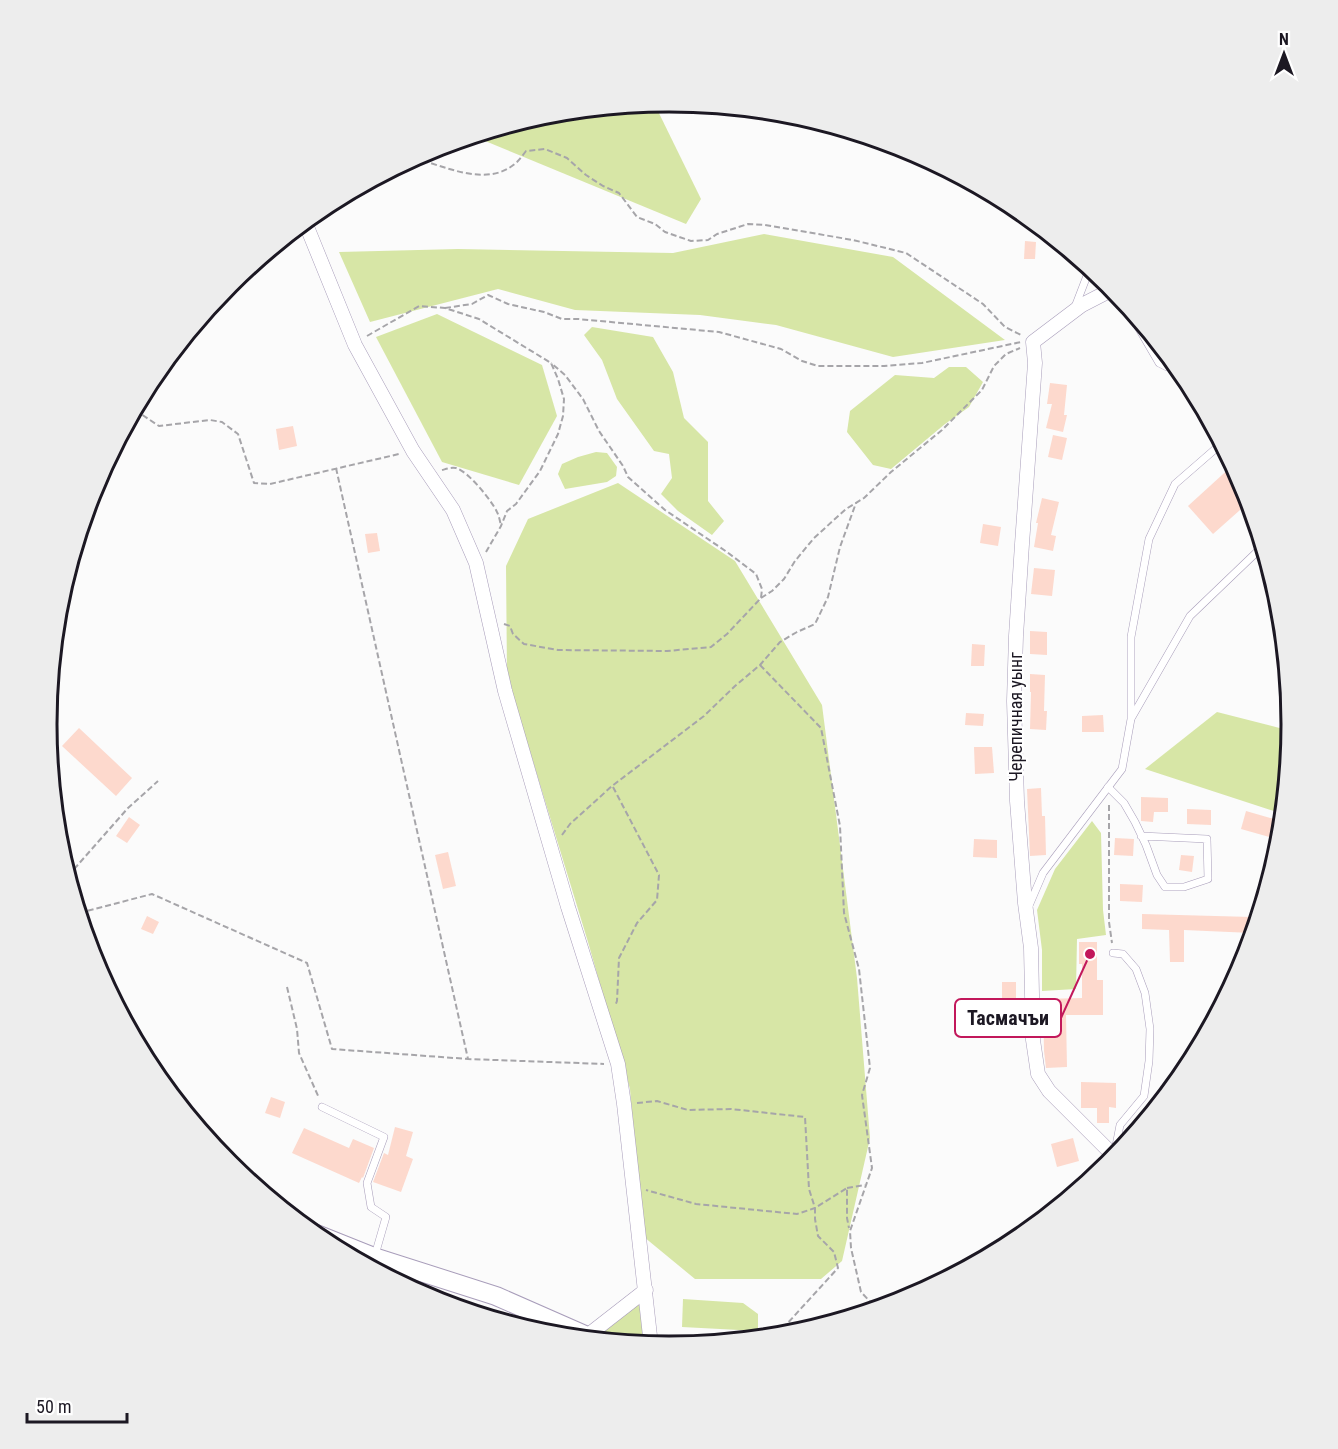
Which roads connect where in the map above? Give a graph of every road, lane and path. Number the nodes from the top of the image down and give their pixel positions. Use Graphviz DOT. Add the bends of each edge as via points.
graph roads {
  1 [pos="428,162"];
  2 [pos="308,230"];
  3 [pos="1087,277"];
  4 [pos="1104,294"];
  5 [pos="444,308"];
  6 [pos="1073,312"];
  7 [pos="1033,342"];
  8 [pos="1147,343"];
  9 [pos="355,345"];
  10 [pos="551,363"];
  11 [pos="1165,366"];
  12 [pos="141,414"];
  13 [pos="1215,449"];
  14 [pos="413,451"];
  15 [pos="336,468"];
  16 [pos="429,475"];
  17 [pos="856,503"];
  18 [pos="501,526"];
  19 [pos="1256,553"];
  20 [pos="476,563"];
  21 [pos="761,598"];
  22 [pos="490,622"];
  23 [pos="760,665"];
  24 [pos="1131,719"];
  25 [pos="158,781"];
  26 [pos="612,786"];
  27 [pos="1108,787"];
  28 [pos="1141,836"];
  29 [pos="551,850"];
  30 [pos="75,868"];
  31 [pos="86,910"];
  32 [pos="1026,914"];
  33 [pos="1113,953"];
  34 [pos="287,987"];
  35 [pos="606,1025"];
  36 [pos="468,1059"];
  37 [pos="618,1064"];
  38 [pos="624,1104"];
  39 [pos="322,1107"];
  40 [pos="1118,1140"];
  41 [pos="1108,1150"];
  42 [pos="632,1185"];
  43 [pos="866,1185"];
  44 [pos="847,1188"];
  45 [pos="815,1208"];
  46 [pos="850,1231"];
  47 [pos="353,1249"];
  48 [pos="374,1257"];
  49 [pos="646,1290"];
  50 [pos="871,1302"];
  51 [pos="786,1325"];
  52 [pos="564,1327"];
  53 [pos="596,1332"];
  54 [pos="656,1336"];
  1 -- 7 [label="path" via="455,171 487,174 516,163 526,151 545,150 567,158 586,175 619,193 637,217 691,241 708,240 748,224 853,240 906,253 983,304 1005,327"];
  2 -- 9 [label="street"];
  3 -- 6 [label="lane"];
  4 -- 6 [label="street"];
  5 -- 7 [label="path" via="472,303 488,295 562,319 720,332 781,349 818,366 922,363"];
  5 -- 9 [label="path" via="419,306"];
  5 -- 10 [label="path" via="479,319"];
  6 -- 7 [label="street"];
  7 -- 17 [label="path" via="1006,354 994,366 982,390 942,430"];
  7 -- 32 [label="street, Черепичная уынг" via="1035,363 1014,700"];
  8 -- 11 [label="lane"];
  9 -- 14 [label="street"];
  10 -- 18 [label="path" via="564,399 558,434 540,471 507,511"];
  10 -- 21 [label="path" via="583,399 628,477 665,510 756,574"];
  12 -- 15 [label="path" via="159,426 222,422 238,434 254,483 270,484"];
  13 -- 24 [label="lane" via="1175,484 1149,539 1131,637"];
  14 -- 15 [label="path"];
  14 -- 16 [label="street"];
  15 -- 36 [label="path"];
  16 -- 18 [label="path" via="456,468 469,477 485,494"];
  16 -- 20 [label="street" via="453,510"];
  17 -- 21 [label="path" via="814,538 784,579"];
  17 -- 23 [label="path" via="840,546 828,597 815,624 780,642"];
  18 -- 20 [label="path"];
  19 -- 24 [label="lane" via="1190,616"];
  20 -- 22 [label="street"];
  21 -- 22 [label="path" via="711,647 667,651 558,650 524,644 510,626"];
  22 -- 29 [label="street" via="505,691"];
  23 -- 26 [label="path" via="704,716"];
  23 -- 43 [label="path" via="822,728 840,826 844,913 859,969 870,1068 862,1095 872,1168"];
  24 -- 27 [label="lane" via="1122,769"];
  25 -- 30 [label="path" via="128,808"];
  26 -- 29 [label="path" via="570,824"];
  26 -- 35 [label="path" via="659,875 657,900 637,922 619,958 617,1001"];
  27 -- 28 [label="lane" via="1124,803"];
  27 -- 32 [label="lane" via="1043,873"];
  27 -- 33 [label="path" via="1109,922"];
  28 -- 28 [label="lane" via="1165,887 1184,887 1208,879 1207,839"];
  29 -- 35 [label="street"];
  31 -- 36 [label="path" via="152,894 307,963 332,1049"];
  32 -- 41 [label="street, Черепичная уынг" via="1038,1074 1049,1091"];
  33 -- 40 [label="lane" via="1123,954 1136,969 1146,993 1150,1029 1144,1096 1120,1125"];
  34 -- 39 [label="path" via="299,1053"];
  35 -- 37 [label="street"];
  36 -- 37 [label="path"];
  37 -- 38 [label="street"];
  38 -- 42 [label="street"];
  38 -- 45 [label="path" via="657,1101 688,1110 731,1109 805,1118 809,1189"];
  39 -- 48 [label="lane" via="384,1137 367,1183 371,1207 386,1217"];
  42 -- 45 [label="path" via="696,1204 796,1214"];
  42 -- 49 [label="street"];
  43 -- 44 [label="path"];
  43 -- 46 [label="path"];
  44 -- 45 [label="path"];
  44 -- 46 [label="path"];
  45 -- 51 [label="path" via="818,1236 834,1252 838,1268"];
  46 -- 50 [label="path" via="861,1292"];
  47 -- 48 [label="main road"];
  48 -- 52 [label="main road" via="496,1296"];
  49 -- 53 [label="street"];
  49 -- 54 [label="street"];
}
